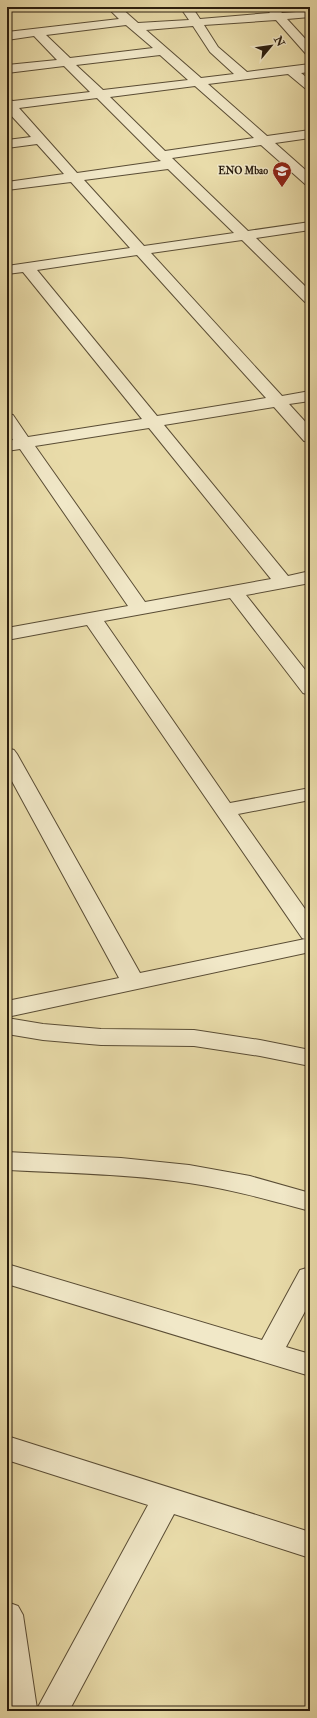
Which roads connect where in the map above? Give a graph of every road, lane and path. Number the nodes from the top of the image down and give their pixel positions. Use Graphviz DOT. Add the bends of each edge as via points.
graph roads {
  1 [pos="113,7"];
  2 [pos="186,7"];
  3 [pos="275,11"];
  4 [pos="310,14"];
  5 [pos="196,22"];
  6 [pos="132,24"];
  7 [pos="36,32"];
  8 [pos="310,35"];
  9 [pos="7,36"];
  10 [pos="295,36"];
  11 [pos="162,50"];
  12 [pos="310,50"];
  13 [pos="66,62"];
  14 [pos="310,68"];
  15 [pos="7,69"];
  16 [pos="291,71"];
  17 [pos="244,76"];
  18 [pos="198,82"];
  19 [pos="310,86"];
  20 [pos="99,94"];
  21 [pos="8,105"];
  22 [pos="310,134"];
  23 [pos="40,140"];
  24 [pos="264,141"];
  25 [pos="7,144"];
  26 [pos="167,160"];
  27 [pos="74,177"];
  28 [pos="310,182"];
  29 [pos="7,186"];
  30 [pos="310,226"];
  31 [pos="244,235"];
  32 [pos="140,250"];
  33 [pos="27,267"];
  34 [pos="7,270"];
  35 [pos="310,299"];
  36 [pos="310,396"];
  37 [pos="277,401"];
  38 [pos="7,419"];
  39 [pos="153,422"];
  40 [pos="310,437"];
  41 [pos="15,445"];
  42 [pos="310,577"];
  43 [pos="283,582"];
  44 [pos="234,591"];
  45 [pos="140,609"];
  46 [pos="92,618"];
  47 [pos="7,634"];
  48 [pos="310,689"];
  49 [pos="7,754"];
  50 [pos="310,794"];
  51 [pos="225,810"];
  52 [pos="310,933"];
  53 [pos="310,945"];
  54 [pos="133,982"];
  55 [pos="7,1009"];
  56 [pos="7,1026"];
  57 [pos="310,1058"];
  58 [pos="7,1161"];
  59 [pos="310,1202"];
  60 [pos="7,1274"];
  61 [pos="310,1277"];
  62 [pos="269,1352"];
  63 [pos="310,1365"];
  64 [pos="7,1448"];
  65 [pos="167,1498"];
  66 [pos="310,1545"];
  67 [pos="7,1615"];
  68 [pos="21,1711"];
  69 [pos="52,1711"];
  1 -- 6 [label="street"];
  2 -- 5 [label="street"];
  3 -- 4 [label="street"];
  3 -- 5 [label="street"];
  3 -- 10 [label="street"];
  5 -- 6 [label="street"];
  5 -- 17 [label="street" via="214,48"];
  6 -- 7 [label="street"];
  6 -- 11 [label="street"];
  7 -- 9 [label="street"];
  7 -- 13 [label="street"];
  8 -- 10 [label="street"];
  10 -- 12 [label="street"];
  11 -- 13 [label="street"];
  11 -- 18 [label="street"];
  13 -- 15 [label="street"];
  13 -- 20 [label="street"];
  14 -- 16 [label="street"];
  16 -- 17 [label="street"];
  16 -- 19 [label="street"];
  17 -- 18 [label="street"];
  18 -- 20 [label="street"];
  18 -- 24 [label="street"];
  20 -- 21 [label="street"];
  20 -- 26 [label="street"];
  21 -- 23 [label="street"];
  22 -- 24 [label="street"];
  23 -- 25 [label="street"];
  23 -- 27 [label="street"];
  24 -- 26 [label="street"];
  24 -- 28 [label="street"];
  26 -- 27 [label="street"];
  26 -- 31 [label="street"];
  27 -- 29 [label="street"];
  27 -- 32 [label="street"];
  30 -- 31 [label="street"];
  31 -- 32 [label="street"];
  31 -- 35 [label="street"];
  32 -- 33 [label="street"];
  32 -- 37 [label="street"];
  33 -- 34 [label="street"];
  33 -- 39 [label="street"];
  36 -- 37 [label="street"];
  37 -- 39 [label="street"];
  37 -- 40 [label="street"];
  38 -- 41 [label="street"];
  39 -- 41 [label="street"];
  39 -- 43 [label="street"];
  41 -- 45 [label="street"];
  42 -- 43 [label="street"];
  43 -- 44 [label="street"];
  44 -- 45 [label="street"];
  44 -- 48 [label="street"];
  45 -- 46 [label="street"];
  46 -- 47 [label="street"];
  46 -- 51 [label="street"];
  49 -- 54 [label="street"];
  50 -- 51 [label="street"];
  51 -- 52 [label="street"];
  53 -- 54 [label="street"];
  54 -- 55 [label="street"];
  56 -- 57 [label="street" via="101,1037 194,1038"];
  58 -- 59 [label="street" via="187,1174 259,1187"];
  60 -- 62 [label="street"];
  61 -- 62 [label="street"];
  62 -- 63 [label="street"];
  64 -- 65 [label="street"];
  65 -- 66 [label="street"];
  65 -- 69 [label="street"];
  67 -- 68 [label="street"];
}
